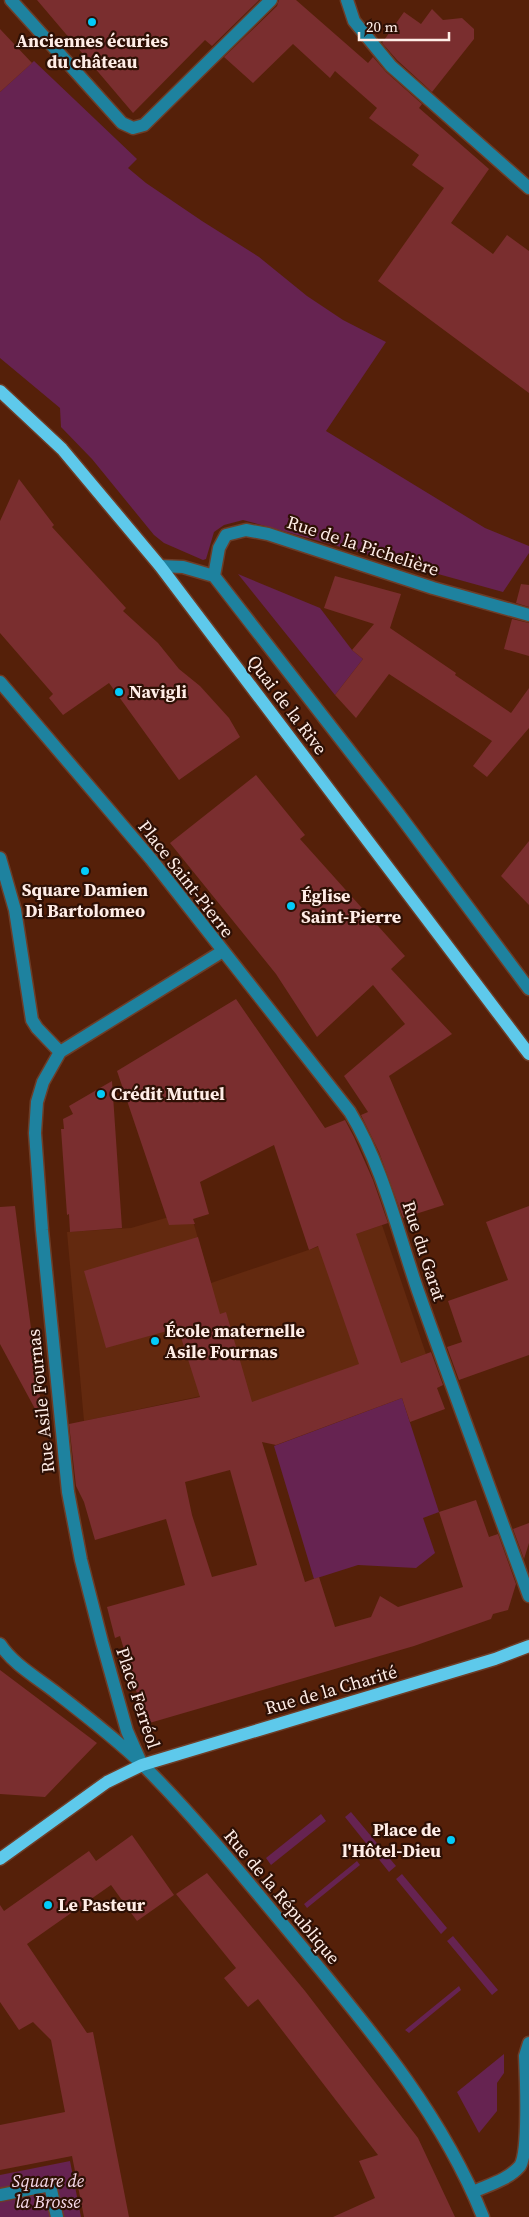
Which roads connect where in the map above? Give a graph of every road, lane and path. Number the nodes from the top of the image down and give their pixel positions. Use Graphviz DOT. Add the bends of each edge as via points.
graph roads {
  1 [pos="10,0"];
  2 [pos="271,0"];
  3 [pos="347,0"];
  4 [pos="529,188"];
  5 [pos="0,391"];
  6 [pos="160,566"];
  7 [pos="214,576"];
  8 [pos="529,615"];
  9 [pos="0,682"];
  10 [pos="0,858"];
  11 [pos="223,951"];
  12 [pos="529,989"];
  13 [pos="60,1052"];
  14 [pos="529,1054"];
  15 [pos="36,1152"];
  16 [pos="529,1596"];
  17 [pos="102,1642"];
  18 [pos="0,1644"];
  19 [pos="529,1646"];
  20 [pos="142,1765"];
  21 [pos="0,1859"];
  22 [pos="529,2043"];
  23 [pos="473,2192"];
  24 [pos="0,2195"];
  25 [pos="57,2217"];
  26 [pos="483,2217"];
  1 -- 2 [label="street" via="122,124 133,128 144,125"];
  3 -- 4 [label="street" via="354,21 391,66"];
  5 -- 6 [label="main road, Quai de la Rive" via="62,449"];
  6 -- 7 [label="street" via="183,567"];
  6 -- 14 [label="main road, Quai de la Rive"];
  7 -- 8 [label="street, Rue de la Pichelière" via="219,548 226,535 246,530"];
  7 -- 12 [label="street" via="398,813"];
  9 -- 11 [label="street, Place Saint-Pierre" via="151,859"];
  10 -- 13 [label="street" via="15,910 32,1020"];
  11 -- 13 [label="street, Place Saint-Pierre"];
  11 -- 16 [label="street, Rue du Garat" via="350,1112 364,1135"];
  13 -- 15 [label="street, Place Saint-Pierre" via="42,1082 37,1102"];
  15 -- 17 [label="street, Rue Asile Fournas" via="68,1492"];
  17 -- 20 [label="street, Place Ferréol" via="127,1731"];
  18 -- 20 [label="street, Rue de la République" via="18,1664 97,1724"];
  19 -- 20 [label="main road, Rue de la Charité"];
  20 -- 21 [label="main road, Rue de la Charité" via="107,1782"];
  20 -- 23 [label="street, Rue de la République" via="261,1897 399,2069 433,2117"];
  22 -- 23 [label="street" via="525,2056 526,2132 522,2164 513,2173"];
  23 -- 26 [label="street, Rue de la République"];
  24 -- 25 [label="street" via="50,2185"];
}
